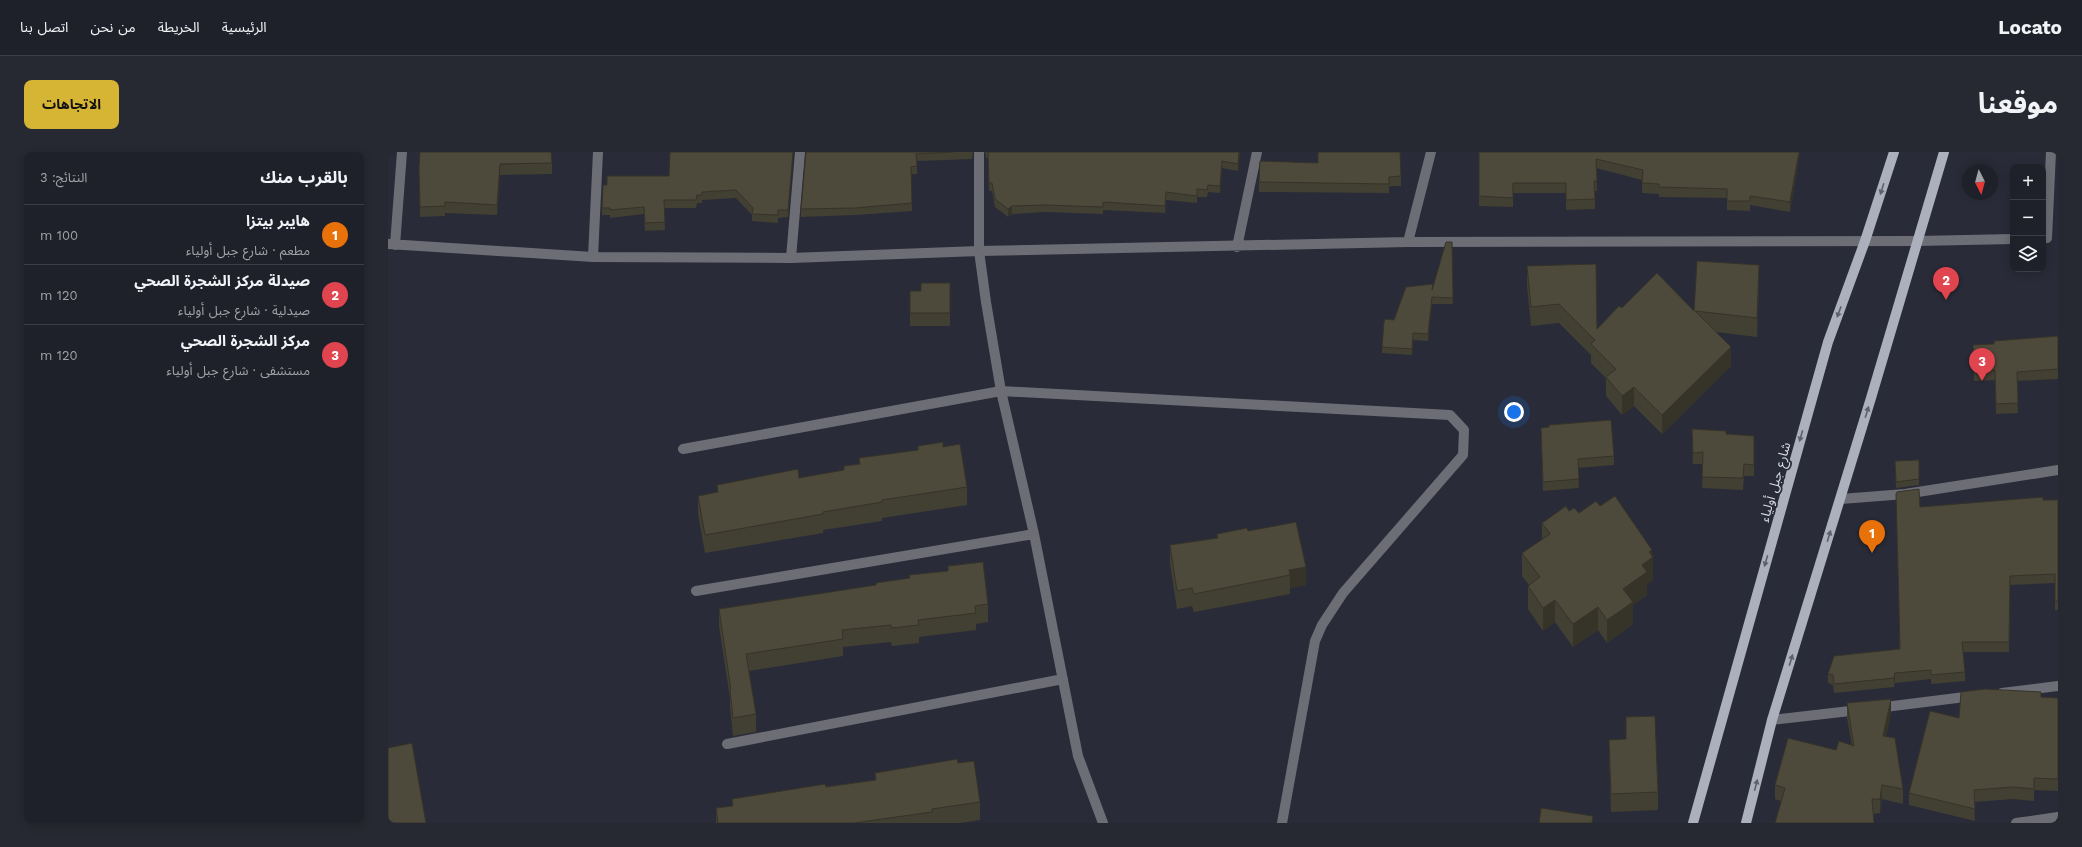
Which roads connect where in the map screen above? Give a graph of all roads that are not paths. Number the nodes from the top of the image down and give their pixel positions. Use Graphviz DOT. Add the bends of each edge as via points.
graph roads {
  1 [pos="402,152"];
  2 [pos="598,152"];
  3 [pos="800,152"];
  4 [pos="979,152"];
  5 [pos="1257,152"];
  6 [pos="1431,152"];
  7 [pos="1894,152"];
  8 [pos="1944,152"];
  9 [pos="2051,152"];
  10 [pos="2045,236"];
  11 [pos="2058,237"];
  12 [pos="2046,238"];
  13 [pos="2010,239"];
  14 [pos="1865,241"];
  15 [pos="1408,242"];
  16 [pos="1918,242"];
  17 [pos="391,244"];
  18 [pos="1237,247"];
  19 [pos="979,251"];
  20 [pos="592,257"];
  21 [pos="791,258"];
  22 [pos="1001,391"];
  23 [pos="683,449"];
  24 [pos="2058,470"];
  25 [pos="1841,499"];
  26 [pos="1034,534"];
  27 [pos="696,591"];
  28 [pos="1063,679"];
  29 [pos="2058,686"];
  30 [pos="1772,720"];
  31 [pos="727,744"];
  32 [pos="2058,818"];
  33 [pos="1103,823"];
  34 [pos="1282,823"];
  35 [pos="1693,823"];
  36 [pos="1746,823"];
  37 [pos="2016,823"];
  1 -- 17 [label="street"];
  2 -- 20 [label="street"];
  3 -- 21 [label="street"];
  4 -- 19 [label="street"];
  5 -- 18 [label="street"];
  6 -- 15 [label="street"];
  7 -- 14 [label="main road, شارع جبل أولياء, one-way"];
  8 -- 16 [label="main road"];
  9 -- 10 [label="street"];
  11 -- 12 [label="street"];
  13 -- 16 [label="street"];
  14 -- 15 [label="street"];
  14 -- 16 [label="street"];
  14 -- 35 [label="main road, شارع جبل أولياء, one-way" via="1828,342"];
  15 -- 18 [label="street"];
  25 -- 16 [label="main road, one-way"];
  17 -- 20 [label="street"];
  18 -- 19 [label="street"];
  19 -- 21 [label="street"];
  19 -- 22 [label="street"];
  20 -- 21 [label="street"];
  22 -- 23 [label="street"];
  22 -- 26 [label="street"];
  22 -- 34 [label="street" via="1450,414 1464,430 1463,455 1343,593 1322,625 1315,641"];
  24 -- 25 [label="street" via="1905,494"];
  30 -- 25 [label="main road, one-way"];
  26 -- 27 [label="street"];
  26 -- 28 [label="street"];
  28 -- 31 [label="street"];
  28 -- 33 [label="street" via="1078,756"];
  29 -- 30 [label="street"];
  36 -- 30 [label="main road, one-way"];
  32 -- 37 [label="street"];
}
